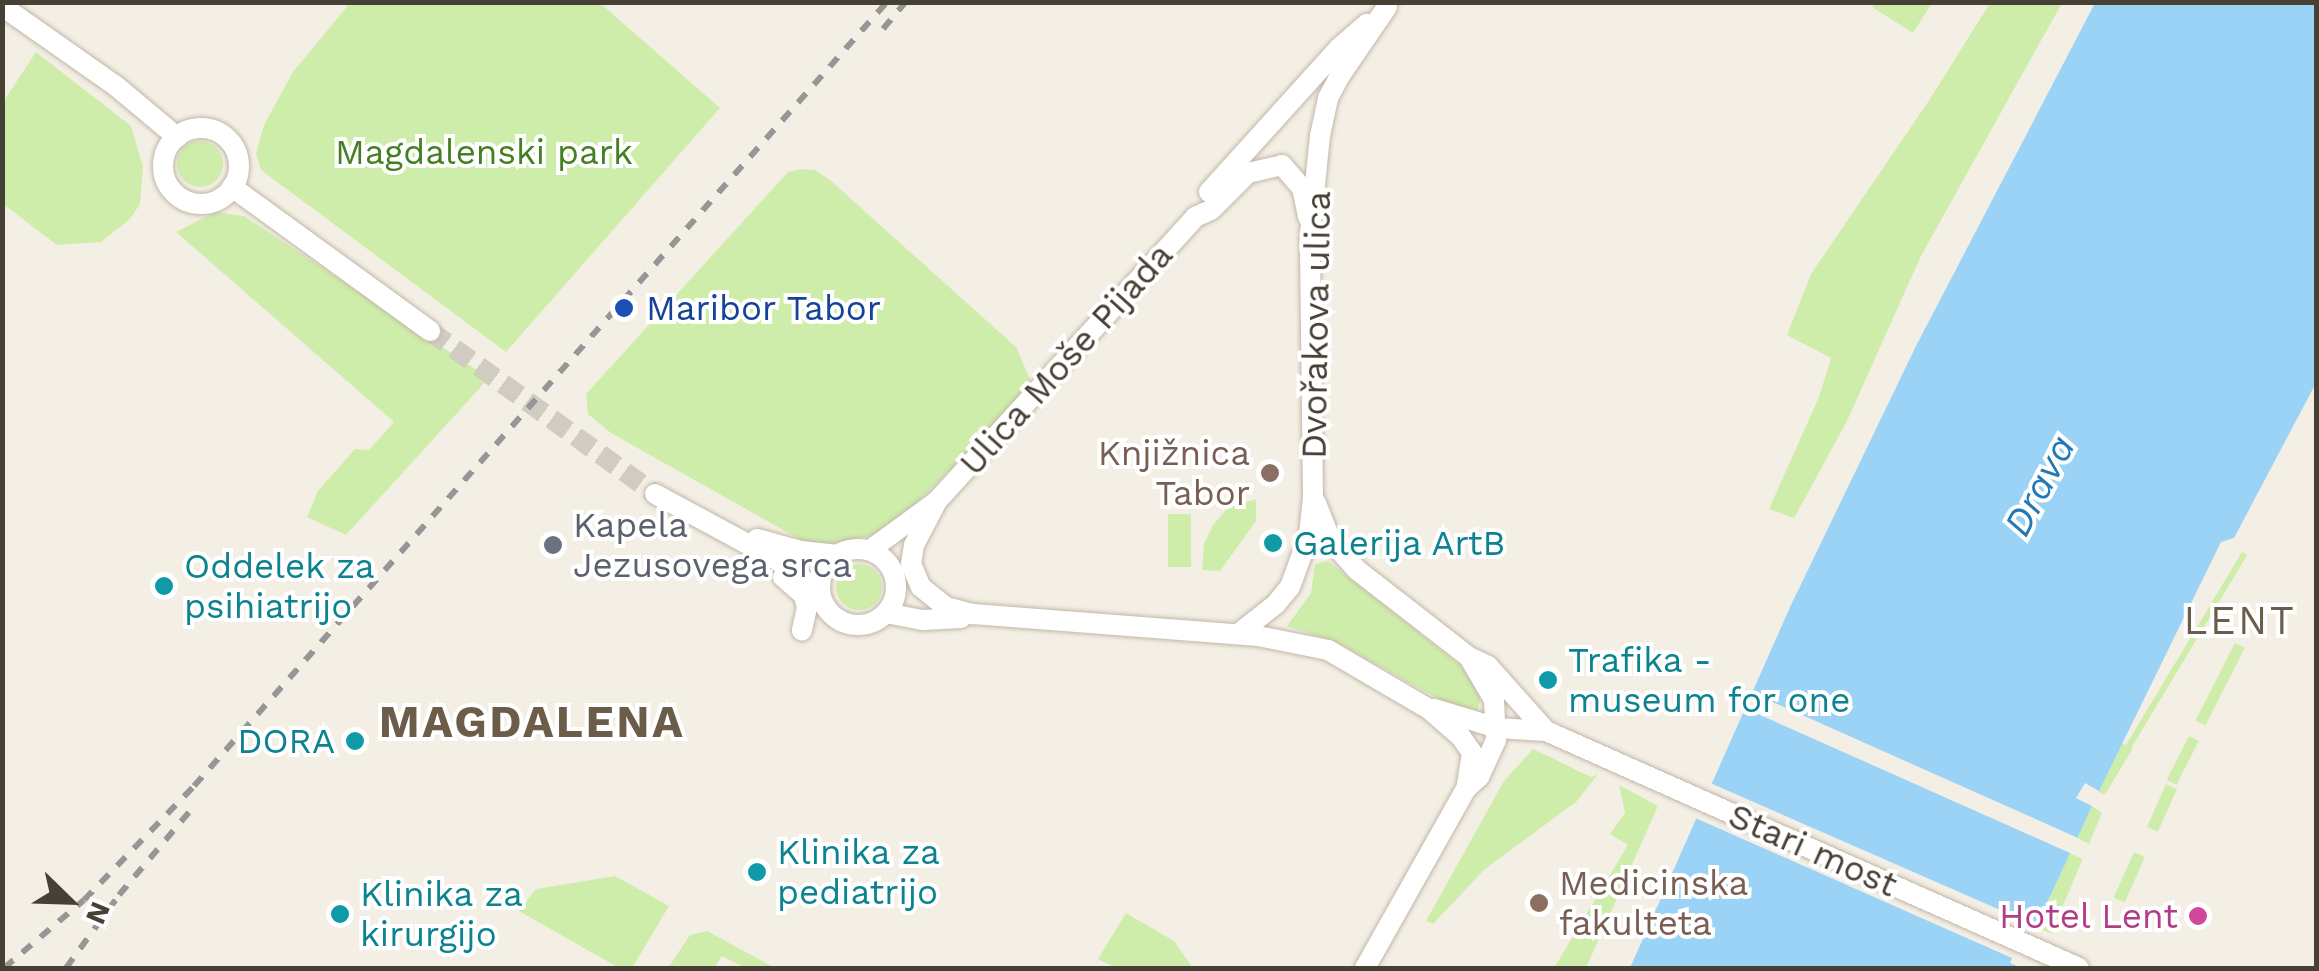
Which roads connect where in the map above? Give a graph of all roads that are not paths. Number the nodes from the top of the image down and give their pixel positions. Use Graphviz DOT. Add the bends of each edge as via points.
graph roads {
  1 [pos="1389,5"];
  2 [pos="2,6"];
  3 [pos="177,136"];
  4 [pos="232,187"];
  5 [pos="1196,217"];
  6 [pos="1310,234"];
  7 [pos="430,331"];
  8 [pos="655,494"];
  9 [pos="1313,496"];
  10 [pos="937,501"];
  11 [pos="705,521"];
  12 [pos="870,550"];
  13 [pos="838,554"];
  14 [pos="820,592"];
  15 [pos="886,613"];
  16 [pos="973,614"];
  17 [pos="802,630"];
  18 [pos="1238,634"];
  19 [pos="1469,657"];
  20 [pos="1429,708"];
  21 [pos="1498,728"];
  22 [pos="1546,730"];
  23 [pos="1466,789"];
  24 [pos="1365,968"];
  25 [pos="2080,968"];
  1 -- 5 [label="street" via="1339,48 1199,204"];
  1 -- 6 [label="street, Dvořakova ulica" via="1328,98"];
  2 -- 3 [label="street"];
  3 -- 4 [label="street" via="204,128 224,136 239,163"];
  3 -- 4 [label="street" via="164,162 173,191 207,203"];
  4 -- 7 [label="street"];
  5 -- 6 [label="street" via="1248,173 1282,165 1302,188"];
  5 -- 10 [label="street, Ulica Moše Pijada"];
  6 -- 9 [label="street, Dvořakova ulica"];
  8 -- 11 [label="street"];
  9 -- 18 [label="street, Dvořakova ulica" via="1306,548 1290,588"];
  9 -- 19 [label="street" via="1338,551"];
  10 -- 12 [label="street"];
  10 -- 16 [label="street" via="914,545 915,578 938,602"];
  11 -- 13 [label="street" via="801,552"];
  11 -- 14 [label="street"];
  11 -- 17 [label="street" via="726,543 798,588 807,608"];
  12 -- 13 [label="street"];
  12 -- 15 [label="street" via="896,579"];
  13 -- 14 [label="street" via="823,573"];
  14 -- 15 [label="street" via="828,610 848,624 868,624"];
  15 -- 16 [label="street" via="923,620"];
  16 -- 18 [label="street"];
  18 -- 20 [label="street" via="1328,650"];
  19 -- 21 [label="street" via="1494,700"];
  19 -- 22 [label="street" via="1488,666"];
  20 -- 21 [label="street"];
  20 -- 23 [label="street" via="1472,754"];
  21 -- 22 [label="street"];
  21 -- 23 [label="street" via="1484,767"];
  22 -- 25 [label="street, Stari most"];
  23 -- 24 [label="street"];
}
